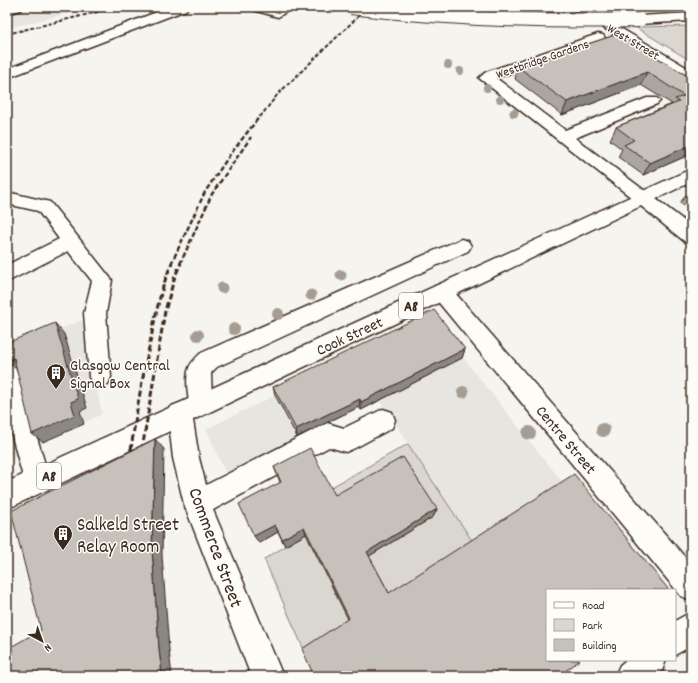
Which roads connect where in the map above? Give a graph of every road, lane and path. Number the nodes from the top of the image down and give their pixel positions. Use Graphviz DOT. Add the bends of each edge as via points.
graph roads {
  1 [pos="18,7"];
  2 [pos="182,7"];
  3 [pos="257,7"];
  4 [pos="288,7"];
  5 [pos="351,7"];
  6 [pos="428,7"];
  7 [pos="576,7"];
  8 [pos="625,7"];
  9 [pos="616,8"];
  10 [pos="7,10"];
  11 [pos="691,17"];
  12 [pos="598,38"];
  13 [pos="7,74"];
  14 [pos="691,76"];
  15 [pos="652,101"];
  16 [pos="562,137"];
  17 [pos="691,175"];
  18 [pos="7,198"];
  19 [pos="642,198"];
  20 [pos="691,236"];
  21 [pos="71,241"];
  22 [pos="461,246"];
  23 [pos="7,274"];
  24 [pos="442,292"];
  25 [pos="7,374"];
  26 [pos="100,377"];
  27 [pos="190,409"];
  28 [pos="383,420"];
  29 [pos="37,482"];
  30 [pos="7,496"];
  31 [pos="197,504"];
  32 [pos="691,586"];
  33 [pos="691,627"];
  34 [pos="676,639"];
  35 [pos="650,661"];
  36 [pos="267,676"];
  37 [pos="631,676"];
  1 -- 10 [label="main road"];
  2 -- 13 [label="main road"];
  3 -- 4 [label="main road" via="278,13"];
  5 -- 11 [label="main road, bridge" via="487,20 562,22"];
  6 -- 9 [label="main road" via="477,10"];
  7 -- 14 [label="main road, West Street"];
  8 -- 9 [label="main road"];
  12 -- 16 [label="main road, Westbridge Gardens" via="486,78"];
  15 -- 16 [label="main road"];
  16 -- 19 [label="main road, Westbridge Gardens"];
  17 -- 19 [label="main road, Cook Street / A8"];
  18 -- 21 [label="main road" via="44,206"];
  19 -- 20 [label="main road, Westbridge Gardens"];
  19 -- 24 [label="main road, Cook Street / A8"];
  21 -- 23 [label="main road"];
  21 -- 26 [label="main road" via="102,280 95,313"];
  22 -- 27 [label="main road, Commerce Street" via="208,360 199,370"];
  24 -- 27 [label="main road, Cook Street / A8"];
  24 -- 32 [label="main road, Centre Street"];
  25 -- 29 [label="main road"];
  27 -- 29 [label="main road, Cook Street / A8"];
  27 -- 31 [label="main road, Commerce Street" via="186,458"];
  28 -- 31 [label="main road" via="346,440 327,435"];
  29 -- 30 [label="main road, Cook Street / A8"];
  31 -- 36 [label="main road, Commerce Street"];
  33 -- 34 [label="main road"];
  35 -- 37 [label="main road"];
}
